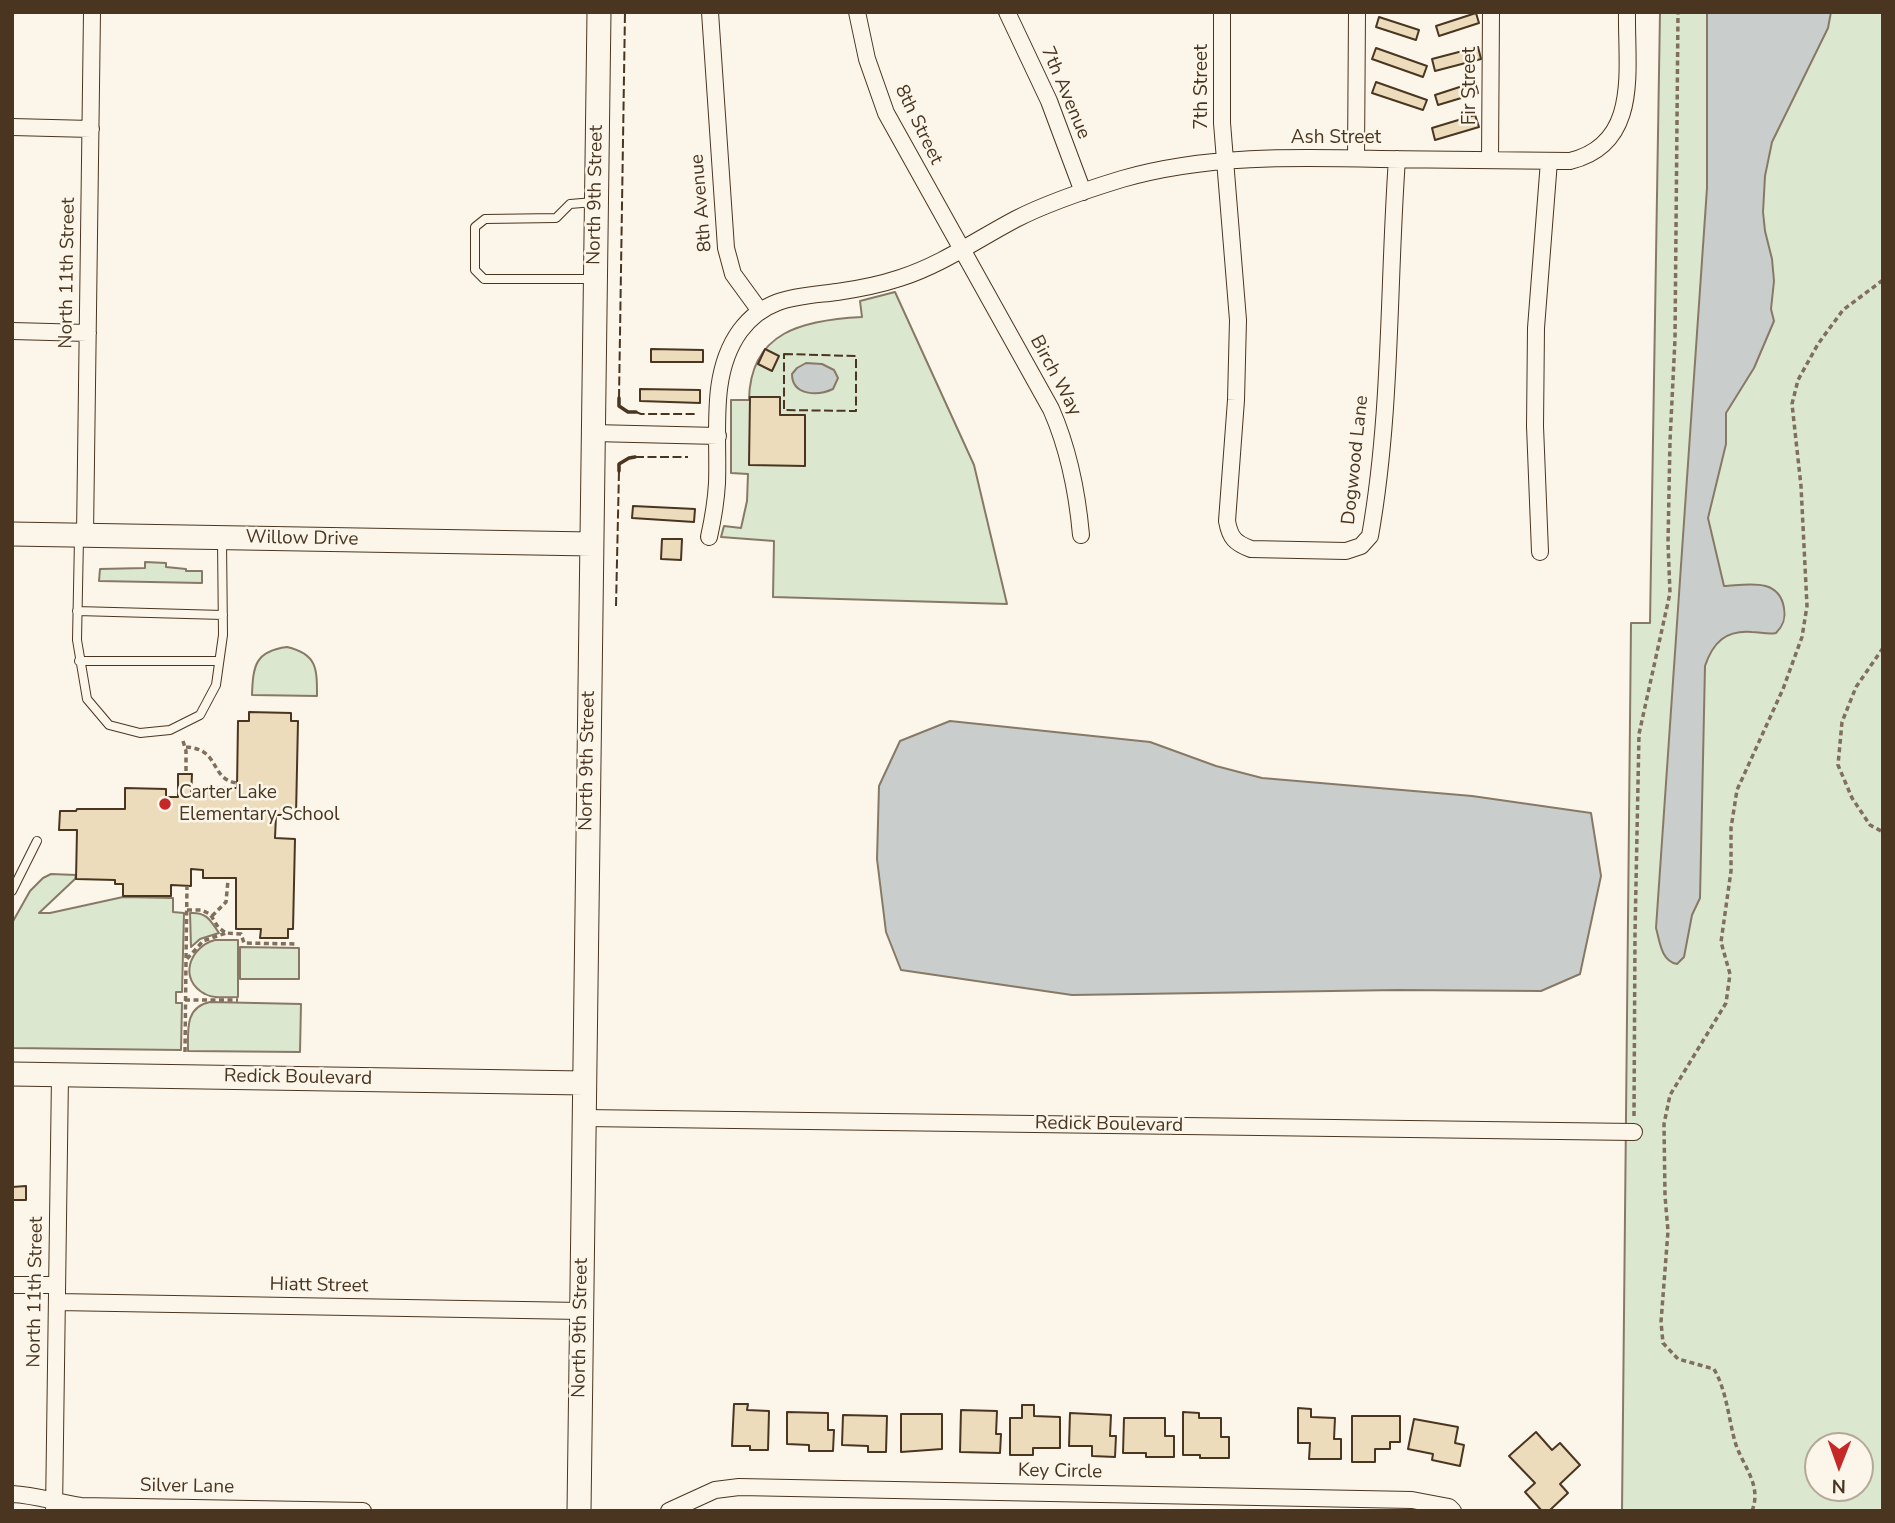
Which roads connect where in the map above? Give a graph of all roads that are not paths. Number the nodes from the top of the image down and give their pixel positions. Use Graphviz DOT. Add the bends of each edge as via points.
graph roads {
  1 [pos="92,12"];
  2 [pos="599,12"];
  3 [pos="710,12"];
  4 [pos="857,12"];
  5 [pos="1007,12"];
  6 [pos="1222,12"];
  7 [pos="1356,12"];
  8 [pos="1491,12"];
  9 [pos="1627,12"];
  10 [pos="12,127"];
  11 [pos="91,129"];
  12 [pos="1356,158"];
  13 [pos="1397,159"];
  14 [pos="1490,160"];
  15 [pos="1549,161"];
  16 [pos="1225,162"];
  17 [pos="1083,192"];
  18 [pos="596,202"];
  19 [pos="961,248"];
  20 [pos="595,279"];
  21 [pos="760,311"];
  22 [pos="12,331"];
  23 [pos="88,333"];
  24 [pos="593,432"];
  25 [pos="718,436"];
  26 [pos="12,534"];
  27 [pos="82,535"];
  28 [pos="1081,535"];
  29 [pos="222,537"];
  30 [pos="709,537"];
  31 [pos="591,544"];
  32 [pos="1540,552"];
  33 [pos="77,611"];
  34 [pos="223,615"];
  35 [pos="79,661"];
  36 [pos="219,661"];
  37 [pos="37,841"];
  38 [pos="12,891"];
  39 [pos="12,1074"];
  40 [pos="60,1075"];
  41 [pos="584,1083"];
  42 [pos="584,1118"];
  43 [pos="1634,1132"];
  44 [pos="12,1285"];
  45 [pos="57,1285"];
  46 [pos="57,1302"];
  47 [pos="581,1311"];
  48 [pos="12,1494"];
  49 [pos="55,1506"];
  50 [pos="363,1511"];
  51 [pos="579,1511"];
  52 [pos="669,1511"];
  53 [pos="1453,1511"];
  1 -- 11 [label="street, North 11th Street"];
  2 -- 18 [label="street, North 9th Street"];
  3 -- 21 [label="street, 8th Avenue" via="726,248 733,274"];
  4 -- 19 [label="street, 8th Street" via="886,113"];
  5 -- 17 [label="street, 7th Avenue" via="1049,101"];
  6 -- 16 [label="street, 7th Street"];
  7 -- 12 [label="street"];
  8 -- 14 [label="street, Fir Street"];
  9 -- 15 [label="street, Ash Street" via="1623,116 1612,137 1597,150 1570,161"];
  10 -- 11 [label="street"];
  11 -- 23 [label="street, North 11th Street"];
  12 -- 13 [label="street, Ash Street"];
  12 -- 16 [label="street, Ash Street"];
  13 -- 14 [label="street, Ash Street"];
  13 -- 16 [label="street, Dogwood Lane" via="1384,432 1376,502 1370,536 1362,546 1346,551 1251,549 1236,544 1229,535 1238,320"];
  14 -- 15 [label="street, Ash Street"];
  15 -- 32 [label="street" via="1536,328"];
  16 -- 17 [label="street, Ash Street" via="1125,178"];
  17 -- 19 [label="street, Ash Street" via="1019,217"];
  18 -- 20 [label="street, North 9th Street"];
  18 -- 20 [label="lane" via="570,204 556,218 485,219 475,226 475,270 484,279"];
  19 -- 21 [label="street, Ash Street" via="901,278 863,289 792,297"];
  19 -- 28 [label="street, Birch Way" via="1062,433"];
  20 -- 24 [label="street, North 9th Street"];
  21 -- 25 [label="street" via="738,334 722,369"];
  22 -- 23 [label="street"];
  23 -- 27 [label="street, North 11th Street"];
  24 -- 25 [label="street"];
  24 -- 31 [label="street, North 9th Street"];
  25 -- 30 [label="street"];
  26 -- 27 [label="street, Willow Drive"];
  27 -- 29 [label="street, Willow Drive"];
  27 -- 33 [label="lane"];
  29 -- 31 [label="street, Willow Drive"];
  29 -- 34 [label="lane"];
  31 -- 41 [label="street, North 9th Street"];
  33 -- 34 [label="lane"];
  33 -- 35 [label="lane"];
  34 -- 36 [label="lane"];
  35 -- 36 [label="lane"];
  35 -- 36 [label="lane" via="87,699 109,725 140,733 170,730 200,715 216,685"];
  37 -- 38 [label="lane"];
  39 -- 40 [label="street, Redick Boulevard"];
  40 -- 41 [label="street, Redick Boulevard"];
  40 -- 45 [label="street, North 11th Street"];
  41 -- 42 [label="street, North 9th Street"];
  42 -- 43 [label="street, Redick Boulevard"];
  42 -- 47 [label="street, North 9th Street"];
  44 -- 45 [label="street"];
  45 -- 46 [label="street, North 11th Street"];
  46 -- 47 [label="street, Hiatt Street"];
  46 -- 49 [label="street, North 11th Street"];
  47 -- 51 [label="street, North 9th Street"];
  48 -- 49 [label="street, Silver Lane" via="30,1494"];
  49 -- 50 [label="street, Silver Lane"];
  52 -- 53 [label="street, Key Circle" via="715,1490 739,1487 1412,1500"];
}
